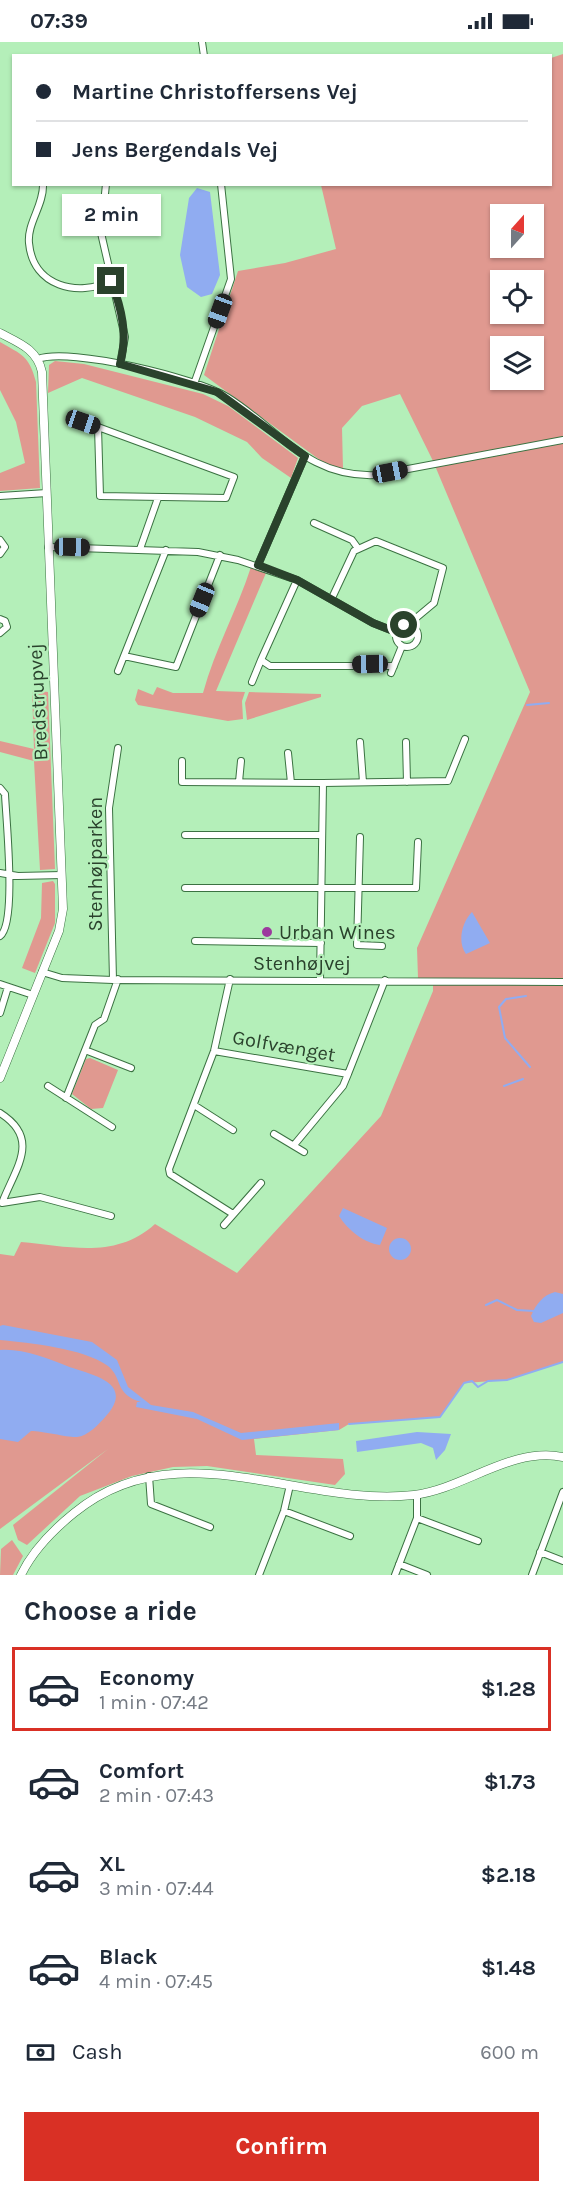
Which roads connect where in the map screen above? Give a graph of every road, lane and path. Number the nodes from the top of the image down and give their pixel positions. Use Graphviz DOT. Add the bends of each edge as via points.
graph roads {
  1 [pos="43,186"];
  2 [pos="106,186"];
  3 [pos="221,186"];
  4 [pos="111,281"];
  5 [pos="0,333"];
  6 [pos="38,359"];
  7 [pos="120,364"];
  8 [pos="194,384"];
  9 [pos="83,422"];
  10 [pos="98,427"];
  11 [pos="563,440"];
  12 [pos="305,456"];
  13 [pos="47,493"];
  14 [pos="0,496"];
  15 [pos="158,498"];
  16 [pos="314,523"];
  17 [pos="0,540"];
  18 [pos="48,547"];
  19 [pos="357,547"];
  20 [pos="140,549"];
  21 [pos="166,550"];
  22 [pos="0,554"];
  23 [pos="220,555"];
  24 [pos="258,565"];
  25 [pos="297,580"];
  26 [pos="332,598"];
  27 [pos="0,619"];
  28 [pos="412,626"];
  29 [pos="396,632"];
  30 [pos="0,633"];
  31 [pos="402,646"];
  32 [pos="124,656"];
  33 [pos="261,660"];
  34 [pos="118,671"];
  35 [pos="252,682"];
  36 [pos="465,739"];
  37 [pos="360,742"];
  38 [pos="406,742"];
  39 [pos="117,748"];
  40 [pos="288,753"];
  41 [pos="182,761"];
  42 [pos="241,761"];
  43 [pos="239,782"];
  44 [pos="363,782"];
  45 [pos="407,782"];
  46 [pos="291,783"];
  47 [pos="323,783"];
  48 [pos="0,788"];
  49 [pos="185,835"];
  50 [pos="322,835"];
  51 [pos="360,837"];
  52 [pos="418,842"];
  53 [pos="0,873"];
  54 [pos="62,875"];
  55 [pos="8,876"];
  56 [pos="185,888"];
  57 [pos="359,889"];
  58 [pos="322,890"];
  59 [pos="0,936"];
  60 [pos="195,941"];
  61 [pos="321,943"];
  62 [pos="382,946"];
  63 [pos="42,972"];
  64 [pos="115,979"];
  65 [pos="230,979"];
  66 [pos="385,980"];
  67 [pos="320,981"];
  68 [pos="563,982"];
  69 [pos="0,984"];
  70 [pos="8,987"];
  71 [pos="33,995"];
  72 [pos="0,1013"];
  73 [pos="86,1050"];
  74 [pos="214,1051"];
  75 [pos="131,1068"];
  76 [pos="348,1074"];
  77 [pos="0,1078"];
  78 [pos="48,1086"];
  79 [pos="66,1098"];
  80 [pos="194,1105"];
  81 [pos="0,1113"];
  82 [pos="112,1126"];
  83 [pos="233,1130"];
  84 [pos="274,1134"];
  85 [pos="294,1145"];
  86 [pos="304,1152"];
  87 [pos="261,1183"];
  88 [pos="233,1214"];
  89 [pos="111,1216"];
  90 [pos="224,1226"];
  91 [pos="563,1457"];
  92 [pos="149,1476"];
  93 [pos="290,1485"];
  94 [pos="563,1492"];
  95 [pos="417,1495"];
  96 [pos="560,1509"];
  97 [pos="284,1511"];
  98 [pos="417,1518"];
  99 [pos="210,1527"];
  100 [pos="350,1536"];
  101 [pos="478,1541"];
  102 [pos="540,1552"];
  103 [pos="563,1561"];
  104 [pos="399,1564"];
  105 [pos="21,1575"];
  106 [pos="259,1575"];
  107 [pos="395,1575"];
  108 [pos="427,1575"];
  109 [pos="532,1575"];
  1 -- 4 [label="street" via="44,196 29,243 38,268 55,284 74,290 97,288"];
  2 -- 4 [label="street" via="101,233"];
  3 -- 8 [label="street" via="231,279"];
  4 -- 7 [label="street" via="125,337"];
  5 -- 6 [label="street" via="26,347"];
  6 -- 7 [label="street" via="62,355"];
  6 -- 13 [label="street, Bredstrupvej"];
  7 -- 8 [label="street"];
  8 -- 12 [label="street" via="228,397"];
  9 -- 10 [label="street"];
  10 -- 15 [label="street" via="100,496"];
  10 -- 15 [label="street" via="234,477 226,498"];
  11 -- 12 [label="street" via="376,475 339,473"];
  12 -- 24 [label="street"];
  13 -- 14 [label="street"];
  13 -- 18 [label="street, Bredstrupvej"];
  15 -- 20 [label="street"];
  16 -- 19 [label="street" via="352,540"];
  17 -- 22 [label="street" via="5,547"];
  18 -- 20 [label="street"];
  18 -- 54 [label="street, Bredstrupvej"];
  19 -- 26 [label="street"];
  19 -- 28 [label="street" via="376,541 443,568 434,603"];
  20 -- 21 [label="street"];
  21 -- 23 [label="street"];
  21 -- 32 [label="street"];
  23 -- 24 [label="street"];
  23 -- 32 [label="street" via="176,667"];
  24 -- 25 [label="street"];
  25 -- 26 [label="street"];
  25 -- 33 [label="street"];
  26 -- 29 [label="street"];
  27 -- 30 [label="street" via="7,627"];
  28 -- 29 [label="street" via="404,625"];
  28 -- 31 [label="street" via="417,640 412,646"];
  29 -- 31 [label="street" via="396,640"];
  31 -- 33 [label="street" via="392,669 270,666"];
  32 -- 34 [label="street"];
  33 -- 35 [label="street"];
  36 -- 45 [label="street" via="448,782"];
  37 -- 44 [label="street"];
  38 -- 45 [label="street"];
  39 -- 64 [label="street, Stenhøjparken" via="109,808"];
  40 -- 46 [label="street"];
  41 -- 43 [label="street" via="182,782"];
  42 -- 43 [label="street"];
  43 -- 46 [label="street"];
  44 -- 45 [label="street"];
  44 -- 47 [label="street"];
  46 -- 47 [label="street"];
  47 -- 50 [label="street"];
  48 -- 55 [label="street" via="5,794"];
  49 -- 50 [label="street"];
  50 -- 58 [label="street"];
  51 -- 57 [label="street"];
  52 -- 57 [label="street" via="416,888"];
  53 -- 55 [label="street"];
  54 -- 55 [label="street"];
  54 -- 63 [label="street, Bredstrupvej" via="61,923"];
  55 -- 59 [label="street" via="10,910"];
  56 -- 58 [label="street"];
  57 -- 58 [label="street"];
  57 -- 62 [label="street" via="357,945"];
  58 -- 61 [label="street"];
  60 -- 61 [label="street"];
  61 -- 67 [label="street"];
  63 -- 64 [label="street, Stenhøjvej" via="62,978"];
  63 -- 71 [label="street, Bredstrupvej"];
  64 -- 65 [label="street, Stenhøjvej"];
  64 -- 73 [label="street" via="104,1019 95,1025"];
  65 -- 67 [label="street, Stenhøjvej"];
  65 -- 74 [label="street, Golfvænget"];
  66 -- 67 [label="street, Stenhøjvej"];
  66 -- 68 [label="street, Stenhøjvej"];
  66 -- 76 [label="street, Golfvænget"];
  69 -- 70 [label="street"];
  70 -- 71 [label="street"];
  70 -- 72 [label="street"];
  71 -- 77 [label="street, Bredstrupvej"];
  73 -- 75 [label="street"];
  73 -- 79 [label="street"];
  74 -- 76 [label="street, Golfvænget"];
  74 -- 80 [label="street, Golfvænget"];
  76 -- 85 [label="street, Golfvænget" via="343,1086"];
  78 -- 79 [label="street"];
  79 -- 82 [label="street"];
  80 -- 83 [label="street"];
  80 -- 88 [label="street, Golfvænget" via="170,1174"];
  81 -- 89 [label="street" via="16,1124 24,1141 2,1203 40,1197"];
  84 -- 85 [label="street"];
  85 -- 86 [label="street"];
  87 -- 88 [label="street"];
  88 -- 90 [label="street"];
  91 -- 95 [label="street" via="521,1458"];
  92 -- 93 [label="street" via="208,1472"];
  92 -- 99 [label="street" via="151,1504"];
  92 -- 105 [label="street" via="88,1502 47,1537"];
  93 -- 95 [label="street" via="373,1496"];
  93 -- 97 [label="street"];
  94 -- 96 [label="street"];
  95 -- 98 [label="street"];
  96 -- 102 [label="street"];
  97 -- 100 [label="street"];
  97 -- 106 [label="street"];
  98 -- 101 [label="street"];
  98 -- 104 [label="street"];
  102 -- 103 [label="street"];
  102 -- 109 [label="street"];
  104 -- 107 [label="street"];
  104 -- 108 [label="street"];
}
